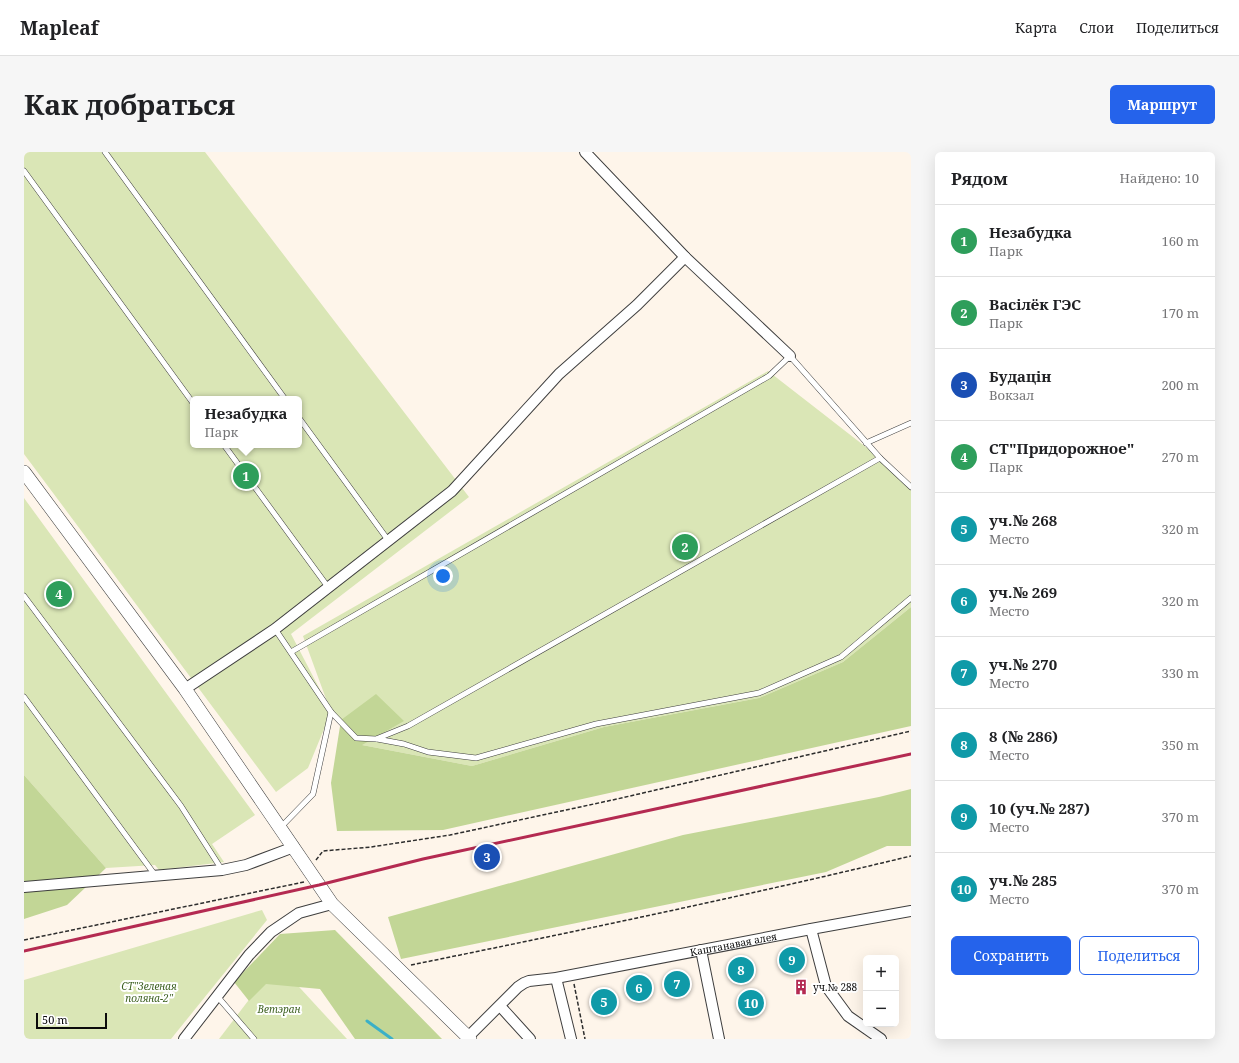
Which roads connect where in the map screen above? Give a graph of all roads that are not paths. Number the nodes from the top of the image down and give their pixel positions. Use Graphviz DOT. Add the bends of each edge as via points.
graph roads {
  1 [pos="105,152"];
  2 [pos="585,152"];
  3 [pos="24,171"];
  4 [pos="685,257"];
  5 [pos="790,356"];
  6 [pos="284,396"];
  7 [pos="190,399"];
  8 [pos="302,422"];
  9 [pos="911,423"];
  10 [pos="866,443"];
  11 [pos="226,448"];
  12 [pos="880,458"];
  13 [pos="24,472"];
  14 [pos="911,486"];
  15 [pos="388,540"];
  16 [pos="328,587"];
  17 [pos="24,596"];
  18 [pos="911,598"];
  19 [pos="275,629"];
  20 [pos="291,652"];
  21 [pos="185,689"];
  22 [pos="24,697"];
  23 [pos="331,712"];
  24 [pos="376,739"];
  25 [pos="281,827"];
  26 [pos="294,847"];
  27 [pos="222,870"];
  28 [pos="155,875"];
  29 [pos="24,887"];
  30 [pos="332,904"];
  31 [pos="911,911"];
  32 [pos="811,929"];
  33 [pos="701,950"];
  34 [pos="556,978"];
  35 [pos="217,996"];
  36 [pos="500,1006"];
  37 [pos="469,1038"];
  38 [pos="184,1039"];
  39 [pos="254,1039"];
  40 [pos="530,1039"];
  41 [pos="571,1039"];
  42 [pos="720,1039"];
  43 [pos="881,1039"];
  1 -- 6 [label="lane"];
  2 -- 4 [label="street"];
  3 -- 7 [label="lane"];
  4 -- 5 [label="street"];
  4 -- 15 [label="street" via="637,305 559,374 452,491"];
  5 -- 10 [label="lane"];
  5 -- 20 [label="lane" via="769,376"];
  8 -- 15 [label="lane"];
  9 -- 10 [label="lane"];
  10 -- 12 [label="lane"];
  11 -- 16 [label="lane"];
  12 -- 14 [label="lane"];
  12 -- 24 [label="lane" via="408,726"];
  13 -- 21 [label="street"];
  15 -- 16 [label="street"];
  16 -- 19 [label="street"];
  17 -- 27 [label="lane" via="181,806"];
  18 -- 24 [label="lane" via="841,656 759,693 596,724 476,758 428,752"];
  19 -- 20 [label="lane"];
  19 -- 21 [label="street"];
  20 -- 23 [label="lane"];
  21 -- 25 [label="street"];
  22 -- 28 [label="lane"];
  23 -- 24 [label="lane" via="356,738"];
  23 -- 25 [label="lane" via="313,794"];
  25 -- 26 [label="street"];
  26 -- 27 [label="street" via="246,865"];
  26 -- 30 [label="street"];
  27 -- 28 [label="street"];
  28 -- 29 [label="street"];
  30 -- 35 [label="street" via="299,914 271,932"];
  30 -- 37 [label="street"];
  31 -- 32 [label="street, Каштанавая алея"];
  32 -- 33 [label="street, Каштанавая алея"];
  32 -- 43 [label="street" via="826,986 848,1016"];
  33 -- 34 [label="street, Каштанавая алея"];
  33 -- 42 [label="street"];
  34 -- 36 [label="street, Каштанавая алея" via="524,983"];
  34 -- 41 [label="street"];
  35 -- 38 [label="street"];
  35 -- 39 [label="lane"];
  36 -- 37 [label="street, Каштанавая алея"];
  36 -- 40 [label="street"];
}
